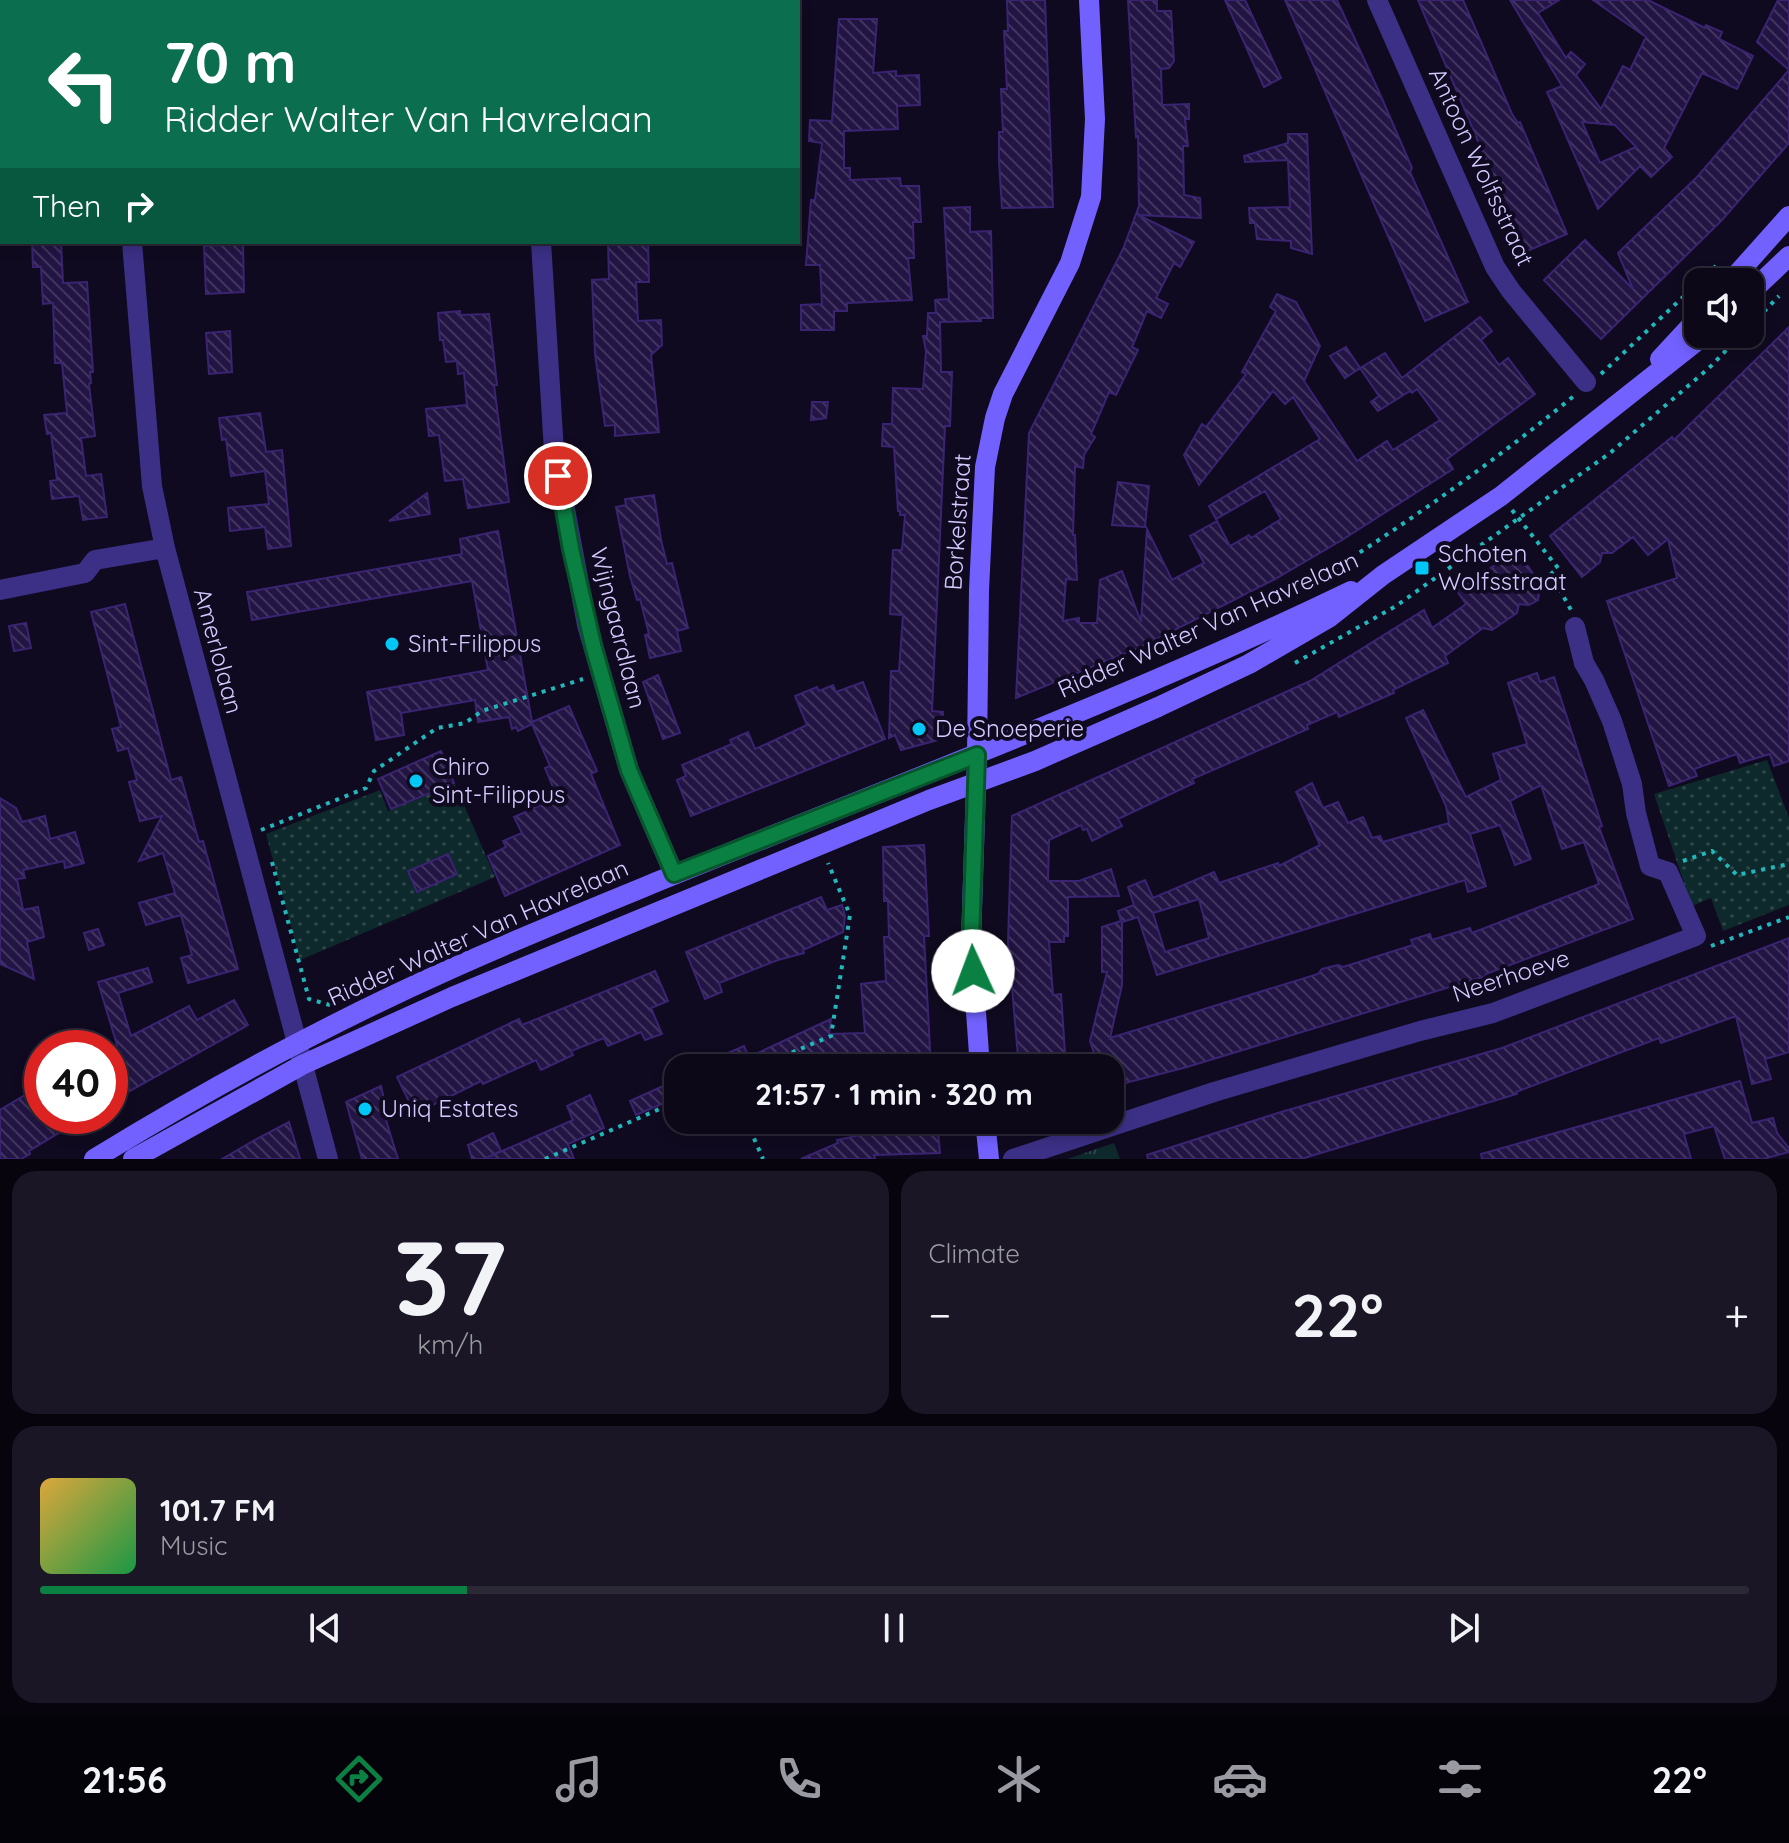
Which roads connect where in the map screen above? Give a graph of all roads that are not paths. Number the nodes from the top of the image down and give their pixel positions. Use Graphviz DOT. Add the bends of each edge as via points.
graph roads {
  1 [pos="1089,0"];
  2 [pos="1377,0"];
  3 [pos="1789,216"];
  4 [pos="132,244"];
  5 [pos="541,244"];
  6 [pos="1789,256"];
  7 [pos="1743,268"];
  8 [pos="1764,280"];
  9 [pos="1684,333"];
  10 [pos="1688,348"];
  11 [pos="1587,384"];
  12 [pos="1620,401"];
  13 [pos="165,548"];
  14 [pos="1383,575"];
  15 [pos="0,590"];
  16 [pos="1575,627"];
  17 [pos="977,755"];
  18 [pos="976,782"];
  19 [pos="674,874"];
  20 [pos="979,1054"];
  21 [pos="299,1055"];
  22 [pos="986,1134"];
  23 [pos="94,1159"];
  24 [pos="133,1159"];
  25 [pos="328,1159"];
  26 [pos="989,1159"];
  27 [pos="1013,1159"];
  1 -- 17 [label="main road, Borkelstraat" via="1095,119 1091,197 1070,263 1003,394 985,467"];
  2 -- 11 [label="street, Antoon Wolfsstraat" via="1495,267"];
  3 -- 7 [label="main road"];
  4 -- 13 [label="street, Amerlolaan" via="152,486"];
  5 -- 19 [label="street, Wijngaardlaan" via="554,451 584,610 629,770"];
  6 -- 8 [label="main road"];
  9 -- 12 [label="main road, Ridder Walter Van Havrelaan"];
  10 -- 12 [label="main road, Ridder Walter Van Havrelaan"];
  12 -- 14 [label="main road, Ridder Walter Van Havrelaan" via="1501,496"];
  13 -- 15 [label="street" via="95,560 85,573"];
  13 -- 21 [label="street, Amerlolaan"];
  14 -- 17 [label="main road, Ridder Walter Van Havrelaan" via="1274,628"];
  14 -- 18 [label="main road, Ridder Walter Van Havrelaan" via="1330,617 1249,664"];
  16 -- 27 [label="street, Neerhoeve" via="1584,663 1612,721 1650,866 1668,872 1696,936 1493,1013 1214,1092"];
  17 -- 18 [label="main road, Borkelstraat"];
  17 -- 19 [label="main road, Ridder Walter Van Havrelaan"];
  18 -- 20 [label="main road, Borkelstraat" via="971,941"];
  18 -- 21 [label="main road, Ridder Walter Van Havrelaan"];
  19 -- 21 [label="main road, Ridder Walter Van Havrelaan" via="452,968"];
  21 -- 23 [label="main road, Ridder Walter Van Havrelaan" via="177,1108"];
  21 -- 24 [label="main road, Ridder Walter Van Havrelaan"];
  21 -- 25 [label="street, Amerlolaan"];
  22 -- 26 [label="main road"];
}
